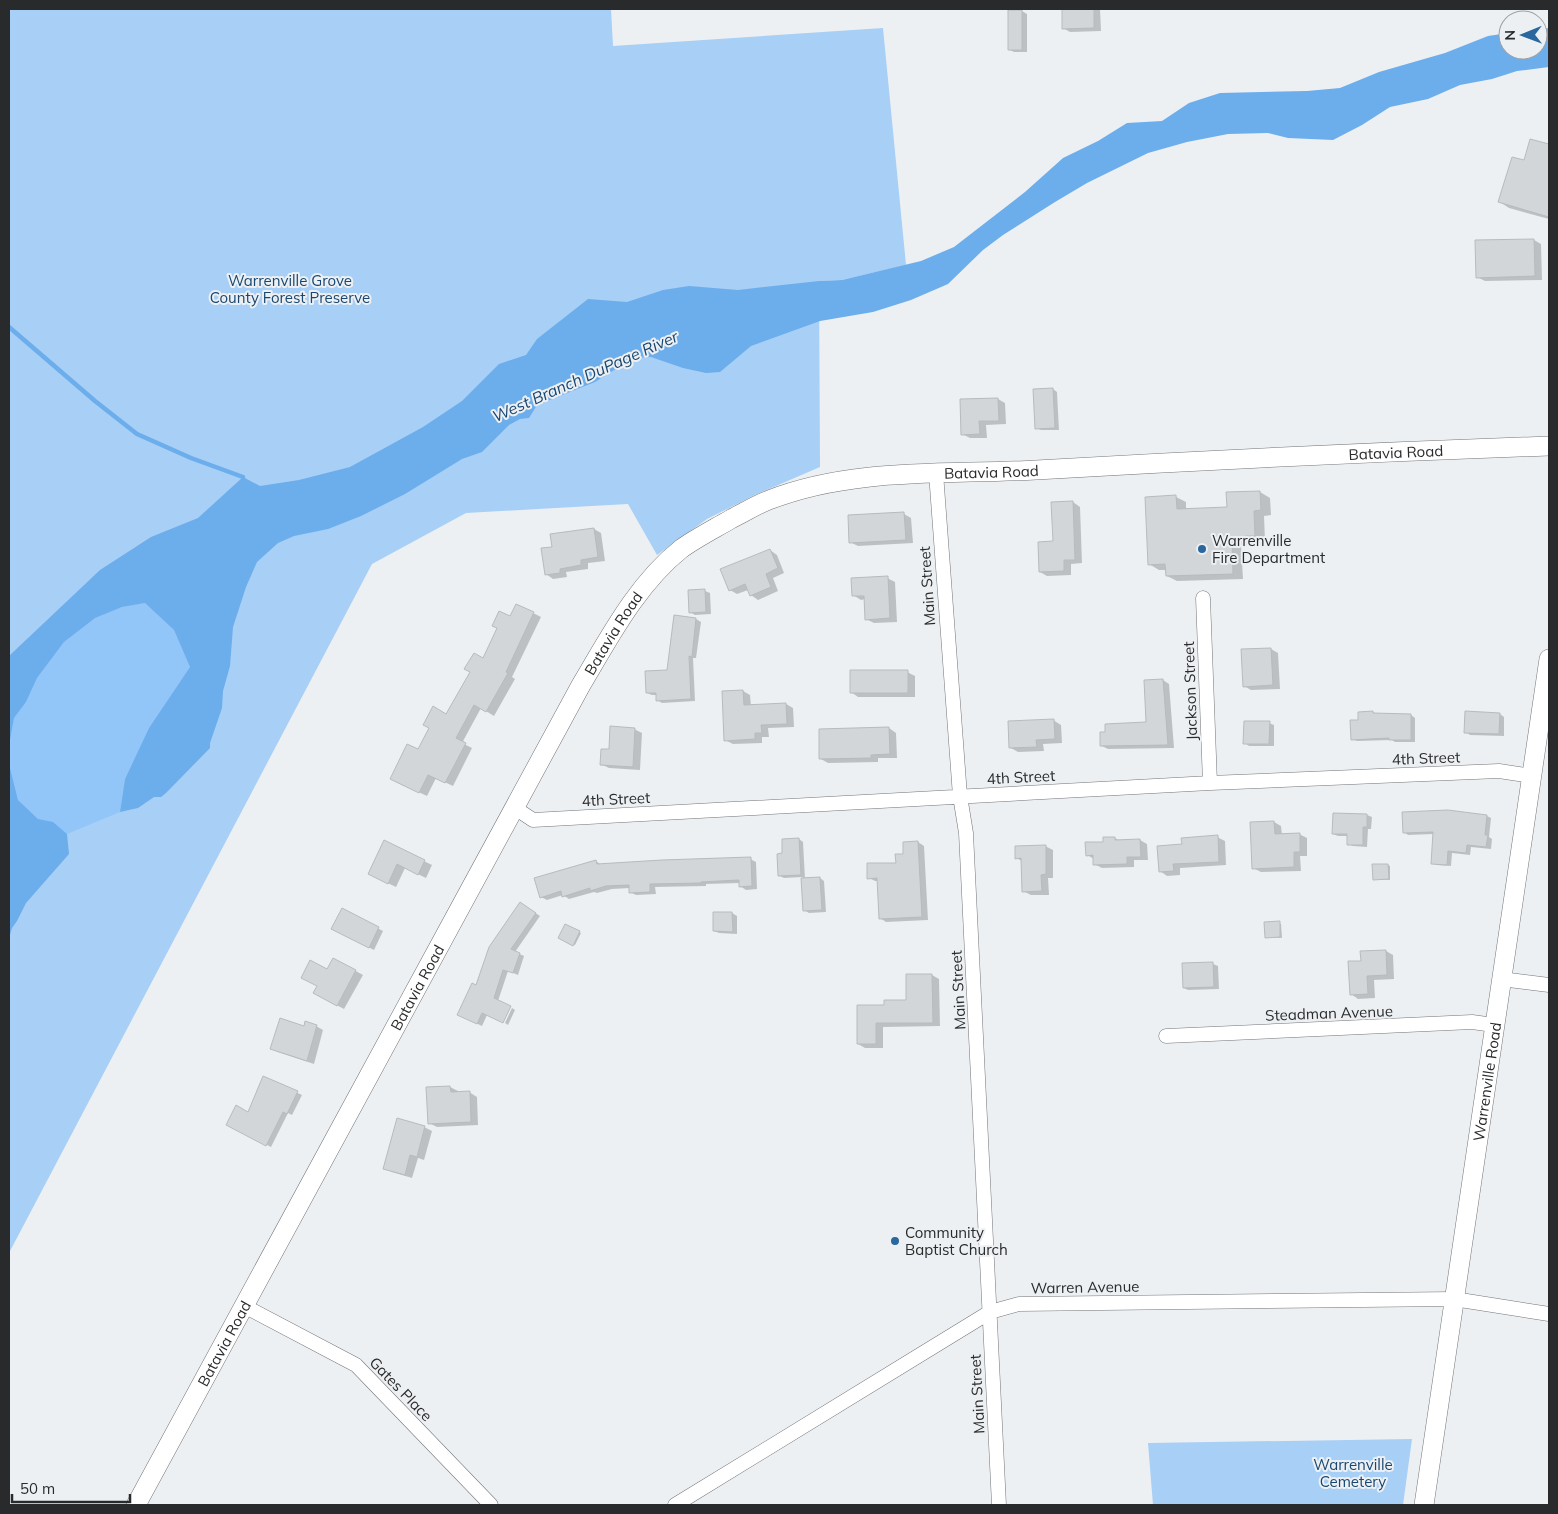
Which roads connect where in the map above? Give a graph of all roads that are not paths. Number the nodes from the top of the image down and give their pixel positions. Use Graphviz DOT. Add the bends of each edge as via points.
graph roads {
  1 [pos="1549,446"];
  2 [pos="936,473"];
  3 [pos="1203,598"];
  4 [pos="1549,665"];
  5 [pos="1532,776"];
  6 [pos="1210,783"];
  7 [pos="960,796"];
  8 [pos="515,808"];
  9 [pos="1501,979"];
  10 [pos="1549,985"];
  11 [pos="1494,1025"];
  12 [pos="1166,1036"];
  13 [pos="1454,1299"];
  14 [pos="244,1306"];
  15 [pos="990,1312"];
  16 [pos="1549,1314"];
  17 [pos="136,1505"];
  18 [pos="491,1505"];
  19 [pos="675,1505"];
  20 [pos="999,1505"];
  21 [pos="1424,1505"];
  1 -- 2 [label="main road, Batavia Road"];
  2 -- 7 [label="street, Main Street"];
  2 -- 8 [label="main road, Batavia Road" via="860,478 814,486 768,500 681,549 631,604 608,639"];
  3 -- 6 [label="street, Jackson Street"];
  4 -- 5 [label="main road, Warrenville Road"];
  5 -- 6 [label="street, 4th Street" via="1499,771"];
  5 -- 9 [label="main road, Warrenville Road"];
  6 -- 7 [label="street, 4th Street"];
  7 -- 8 [label="street, 4th Street" via="533,820"];
  7 -- 15 [label="street, Main Street" via="966,833"];
  8 -- 14 [label="main road, Batavia Road"];
  9 -- 10 [label="street"];
  9 -- 11 [label="main road, Warrenville Road"];
  11 -- 12 [label="street, Steadman Avenue" via="1472,1022"];
  11 -- 13 [label="main road, Warrenville Road"];
  13 -- 15 [label="street, Warren Avenue" via="1019,1304"];
  13 -- 16 [label="street, Warren Avenue"];
  13 -- 21 [label="main road, Warrenville Road"];
  14 -- 17 [label="main road, Batavia Road"];
  14 -- 18 [label="street, Gates Place" via="356,1365"];
  15 -- 19 [label="street, Warren Avenue"];
  15 -- 20 [label="street, Main Street"];
}
